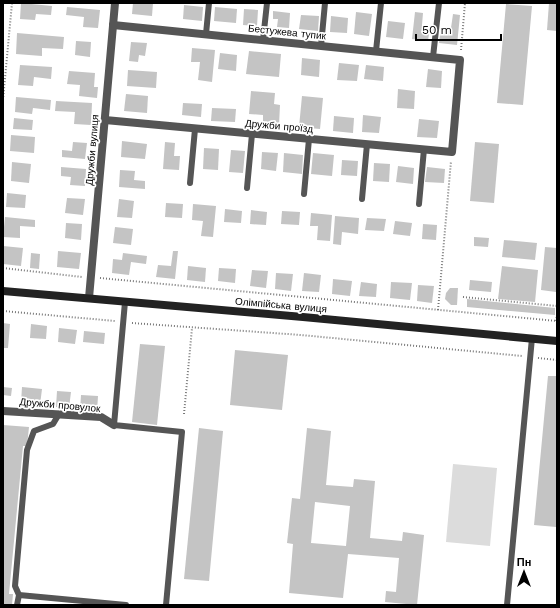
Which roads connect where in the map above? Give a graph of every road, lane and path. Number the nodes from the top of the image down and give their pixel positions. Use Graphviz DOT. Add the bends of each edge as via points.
graph roads {
  1 [pos="12,3"];
  2 [pos="115,3"];
  3 [pos="209,3"];
  4 [pos="267,3"];
  5 [pos="325,3"];
  6 [pos="381,3"];
  7 [pos="439,3"];
  8 [pos="465,3"];
  9 [pos="113,25"];
  10 [pos="206,34"];
  11 [pos="264,40"];
  12 [pos="321,46"];
  13 [pos="376,51"];
  14 [pos="433,57"];
  15 [pos="460,60"];
  16 [pos="3,100"];
  17 [pos="105,120"];
  18 [pos="195,129"];
  19 [pos="252,134"];
  20 [pos="309,139"];
  21 [pos="367,144"];
  22 [pos="424,149"];
  23 [pos="452,152"];
  24 [pos="190,183"];
  25 [pos="247,188"];
  26 [pos="304,194"];
  27 [pos="362,199"];
  28 [pos="419,204"];
  29 [pos="3,268"];
  30 [pos="91,278"];
  31 [pos="3,291"];
  32 [pos="463,297"];
  33 [pos="89,298"];
  34 [pos="125,302"];
  35 [pos="557,306"];
  36 [pos="438,310"];
  37 [pos="3,311"];
  38 [pos="557,315"];
  39 [pos="557,321"];
  40 [pos="123,322"];
  41 [pos="192,328"];
  42 [pos="532,338"];
  43 [pos="557,341"];
  44 [pos="531,357"];
  45 [pos="557,360"];
  46 [pos="3,410"];
  47 [pos="59,414"];
  48 [pos="184,414"];
  49 [pos="114,425"];
  50 [pos="19,595"];
  51 [pos="17,605"];
  52 [pos="126,605"];
  53 [pos="166,605"];
  54 [pos="507,605"];
  1 -- 16 [label="path"];
  2 -- 9 [label="street, Дружби вулиця"];
  3 -- 10 [label="lane"];
  4 -- 11 [label="lane"];
  5 -- 12 [label="lane"];
  6 -- 13 [label="lane"];
  7 -- 14 [label="lane"];
  8 -- 15 [label="path"];
  9 -- 10 [label="street, Бестужева тупик"];
  9 -- 17 [label="street, Дружби вулиця"];
  10 -- 11 [label="street, Бестужева тупик"];
  11 -- 12 [label="street, Бестужева тупик"];
  12 -- 13 [label="street, Бестужева тупик"];
  13 -- 14 [label="street, Бестужева тупик"];
  14 -- 15 [label="street, Бестужева тупик"];
  15 -- 23 [label="street"];
  17 -- 18 [label="street, Дружби проїзд"];
  17 -- 30 [label="street, Дружби вулиця"];
  18 -- 19 [label="street, Дружби проїзд"];
  18 -- 24 [label="lane"];
  19 -- 20 [label="street, Дружби проїзд"];
  19 -- 25 [label="lane"];
  20 -- 21 [label="street, Дружби проїзд"];
  20 -- 26 [label="lane"];
  21 -- 22 [label="street, Дружби проїзд"];
  21 -- 27 [label="lane"];
  22 -- 23 [label="street, Дружби проїзд"];
  22 -- 28 [label="lane"];
  23 -- 36 [label="path"];
  29 -- 30 [label="path"];
  30 -- 33 [label="street, Дружби вулиця"];
  30 -- 36 [label="path"];
  31 -- 33 [label="main road, Олімпійська вулиця"];
  32 -- 35 [label="path"];
  33 -- 34 [label="main road, Олімпійська вулиця"];
  34 -- 40 [label="lane"];
  34 -- 42 [label="main road, Олімпійська вулиця"];
  36 -- 39 [label="path"];
  37 -- 40 [label="path"];
  38 -- 39 [label="path"];
  40 -- 41 [label="path"];
  40 -- 49 [label="lane"];
  41 -- 44 [label="path" via="301,335"];
  41 -- 48 [label="path"];
  42 -- 43 [label="main road, Олімпійська вулиця"];
  42 -- 44 [label="lane"];
  44 -- 45 [label="path"];
  44 -- 54 [label="lane"];
  46 -- 47 [label="street, Дружби провулок"];
  47 -- 49 [label="street, Дружби провулок" via="101,417"];
  47 -- 50 [label="lane" via="53,424 34,431 27,450 15,586"];
  49 -- 53 [label="lane" via="182,432"];
  50 -- 51 [label="lane"];
  50 -- 52 [label="lane"];
}
